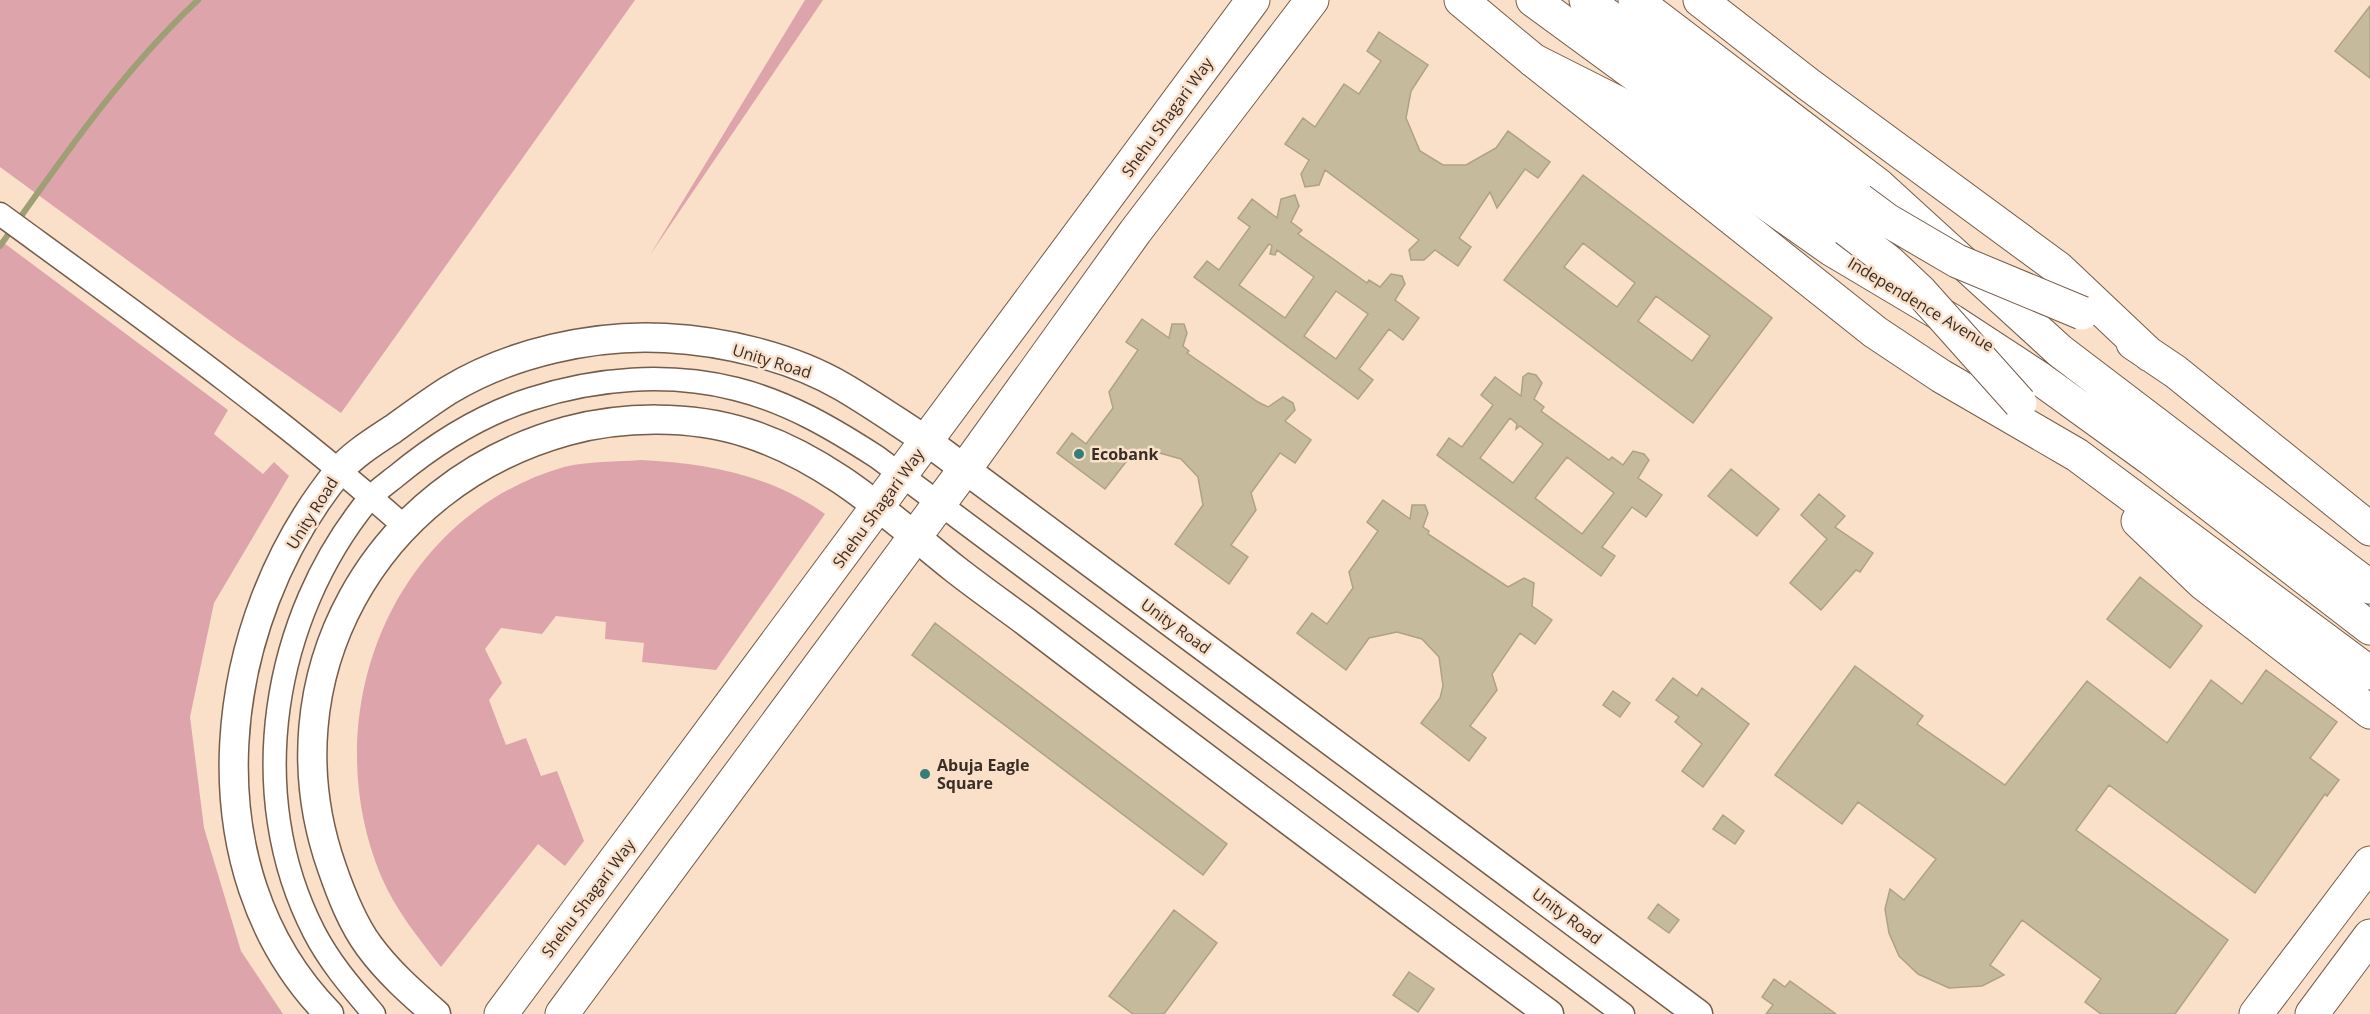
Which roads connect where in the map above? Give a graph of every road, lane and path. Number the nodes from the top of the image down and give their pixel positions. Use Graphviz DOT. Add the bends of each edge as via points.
graph roads {
  1 [pos="1253,0"];
  2 [pos="1312,0"];
  3 [pos="1330,0"];
  4 [pos="1440,0"];
  5 [pos="1461,0"];
  6 [pos="1533,0"];
  7 [pos="1586,0"];
  8 [pos="1635,0"];
  9 [pos="1700,0"];
  10 [pos="1497,32"];
  11 [pos="1287,35"];
  12 [pos="1533,60"];
  13 [pos="0,214"];
  14 [pos="1853,215"];
  15 [pos="2086,306"];
  16 [pos="2015,409"];
  17 [pos="927,441"];
  18 [pos="2077,455"];
  19 [pos="340,469"];
  20 [pos="965,470"];
  21 [pos="903,475"];
  22 [pos="371,497"];
  23 [pos="939,504"];
  24 [pos="880,507"];
  25 [pos="404,526"];
  26 [pos="2370,529"];
  27 [pos="915,534"];
  28 [pos="2370,587"];
  29 [pos="2370,628"];
  30 [pos="2370,673"];
  31 [pos="2370,712"];
  32 [pos="2370,863"];
  33 [pos="2370,936"];
  34 [pos="329,1014"];
  35 [pos="374,1014"];
  36 [pos="436,1014"];
  37 [pos="501,1014"];
  38 [pos="562,1014"];
  39 [pos="1549,1014"];
  40 [pos="1623,1014"];
  41 [pos="1698,1014"];
  42 [pos="2256,1014"];
  43 [pos="2312,1014"];
  1 -- 17 [label="main road, Shehu Shagari Way"];
  2 -- 11 [label="main road"];
  3 -- 11 [label="main road"];
  4 -- 10 [label="main road"];
  5 -- 10 [label="main road, Independence Avenue"];
  6 -- 14 [label="main road"];
  7 -- 14 [label="main road"];
  8 -- 28 [label="main road" via="1878,185 2060,351"];
  9 -- 15 [label="main road" via="2058,268"];
  10 -- 12 [label="main road, Independence Avenue"];
  11 -- 20 [label="main road" via="1135,232"];
  12 -- 16 [label="main road" via="1894,345 1941,376"];
  12 -- 29 [label="main road, Independence Avenue" via="1638,113 1831,249 2039,378"];
  13 -- 19 [label="street"];
  14 -- 15 [label="main road, bridge" via="1887,220 1957,261"];
  14 -- 16 [label="main road, bridge"];
  15 -- 26 [label="main road" via="2195,387"];
  16 -- 18 [label="main road"];
  17 -- 19 [label="street, Unity Road" via="841,386 793,364 717,345 663,338 568,346 487,372 451,389"];
  17 -- 20 [label="street, Unity Road"];
  17 -- 21 [label="main road, Shehu Shagari Way"];
  18 -- 30 [label="main road"];
  18 -- 31 [label="main road" via="2164,548 2204,584"];
  19 -- 22 [label="street"];
  19 -- 34 [label="street, Unity Road" via="280,565 267,597 239,693 232,750 242,853 258,905 279,950"];
  20 -- 23 [label="main road"];
  20 -- 41 [label="street, Unity Road"];
  21 -- 22 [label="street" via="817,420 777,401 735,388 685,380 639,380 597,382 497,410 438,445"];
  21 -- 23 [label="street"];
  21 -- 24 [label="main road, Shehu Shagari Way"];
  22 -- 25 [label="street"];
  22 -- 35 [label="street" via="341,537 316,581 297,630 279,696 274,750 282,842 294,884 314,932 340,975"];
  23 -- 27 [label="main road"];
  23 -- 40 [label="street"];
  24 -- 25 [label="street" via="783,445 740,430 693,423 617,422 534,440 496,456 434,499"];
  24 -- 27 [label="street"];
  24 -- 37 [label="main road, Shehu Shagari Way"];
  25 -- 36 [label="street" via="372,564 347,605 329,652 316,706 312,770 319,831 342,897 367,944 404,986"];
  27 -- 38 [label="main road"];
  27 -- 39 [label="street" via="954,568 1305,834"];
  32 -- 42 [label="main road"];
  33 -- 43 [label="main road"];
}
